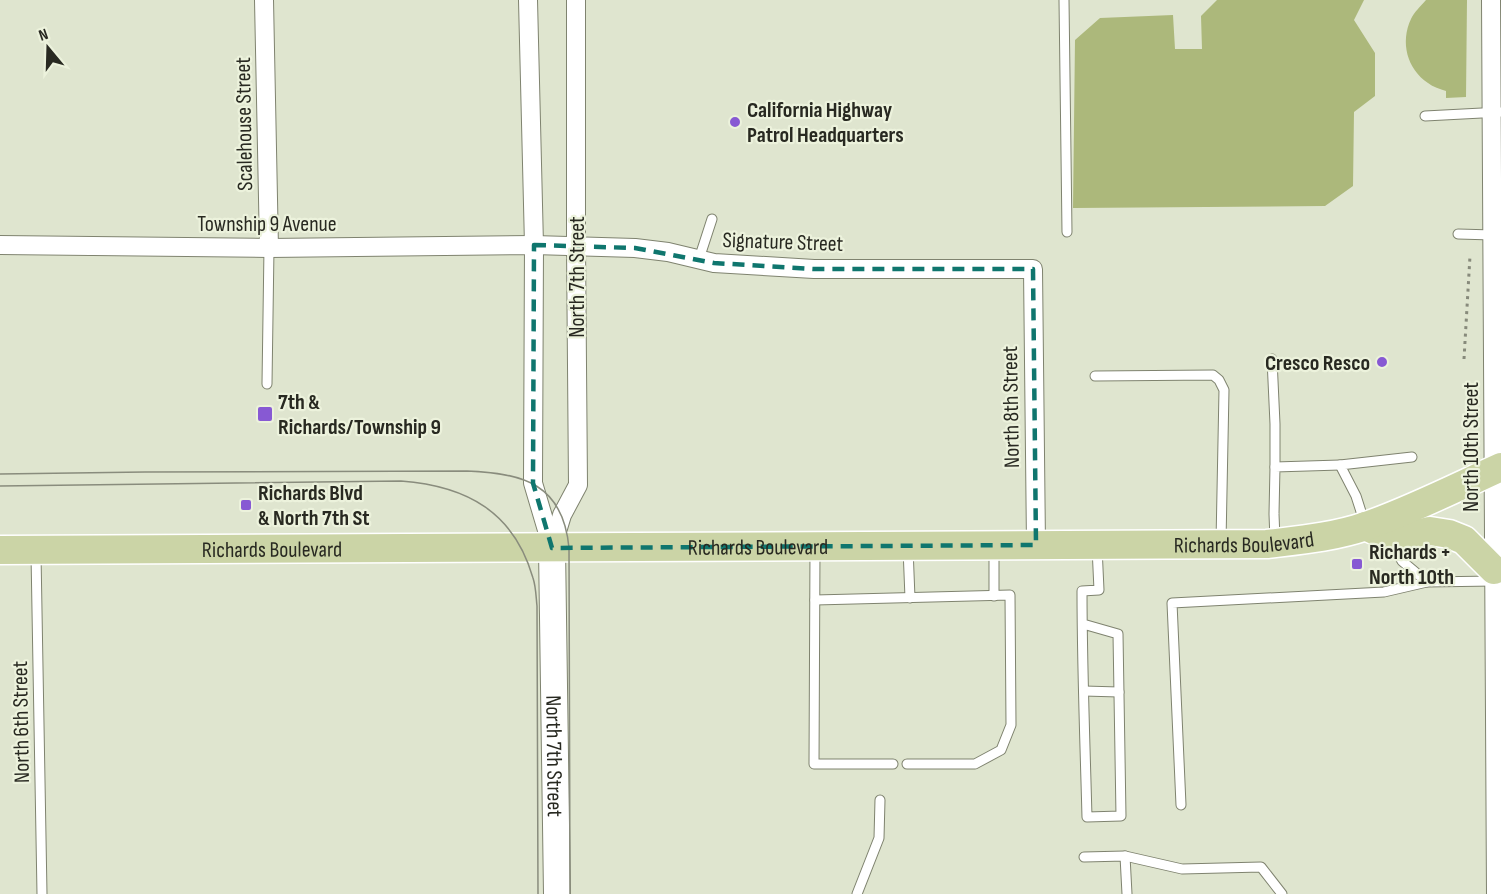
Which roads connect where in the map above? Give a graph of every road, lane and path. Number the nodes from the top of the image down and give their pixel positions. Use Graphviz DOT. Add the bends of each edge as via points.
graph roads {
  1 [pos="264,0"];
  2 [pos="528,0"];
  3 [pos="576,0"];
  4 [pos="1064,0"];
  5 [pos="1491,0"];
  6 [pos="1496,63"];
  7 [pos="1496,112"];
  8 [pos="1425,116"];
  9 [pos="1497,153"];
  10 [pos="712,219"];
  11 [pos="1068,232"];
  12 [pos="1458,234"];
  13 [pos="1493,235"];
  14 [pos="0,245"];
  15 [pos="534,245"];
  16 [pos="576,246"];
  17 [pos="269,248"];
  18 [pos="1470,256"];
  19 [pos="699,259"];
  20 [pos="1033,269"];
  21 [pos="1272,359"];
  22 [pos="1464,360"];
  23 [pos="1095,376"];
  24 [pos="267,384"];
  25 [pos="1412,457"];
  26 [pos="1341,465"];
  27 [pos="1275,467"];
  28 [pos="1498,468"];
  29 [pos="1376,531"];
  30 [pos="1275,543"];
  31 [pos="1221,544"];
  32 [pos="993,545"];
  33 [pos="1036,545"];
  34 [pos="1097,545"];
  35 [pos="815,546"];
  36 [pos="908,546"];
  37 [pos="552,548"];
  38 [pos="0,550"];
  39 [pos="36,550"];
  40 [pos="1496,563"];
  41 [pos="1426,582"];
  42 [pos="994,596"];
  43 [pos="910,598"];
  44 [pos="815,600"];
  45 [pos="1083,624"];
  46 [pos="1084,691"];
  47 [pos="1119,692"];
  48 [pos="893,764"];
  49 [pos="907,764"];
  50 [pos="1498,773"];
  51 [pos="880,800"];
  52 [pos="1181,805"];
  53 [pos="1125,856"];
  54 [pos="1084,857"];
  55 [pos="42,894"];
  56 [pos="557,894"];
  57 [pos="857,894"];
  58 [pos="1127,894"];
  59 [pos="1282,894"];
  60 [pos="1496,894"];
  1 -- 17 [label="street, Scalehouse Street"];
  2 -- 15 [label="street, North 7th Street"];
  3 -- 16 [label="street, North 7th Street"];
  4 -- 11 [label="lane"];
  5 -- 6 [label="street, North 10th Street"];
  6 -- 7 [label="street, North 10th Street"];
  7 -- 8 [label="lane"];
  7 -- 9 [label="street, North 10th Street"];
  9 -- 13 [label="street, North 10th Street"];
  10 -- 19 [label="lane"];
  12 -- 13 [label="lane"];
  13 -- 28 [label="street, North 10th Street"];
  14 -- 17 [label="street, Township 9 Avenue"];
  15 -- 16 [label="street, Signature Street"];
  15 -- 17 [label="street, Township 9 Avenue"];
  15 -- 37 [label="street, North 7th Street" via="532,483"];
  16 -- 19 [label="street, Signature Street" via="635,248"];
  16 -- 37 [label="street, North 7th Street" via="578,485 562,515"];
  17 -- 24 [label="lane"];
  18 -- 22 [label="path"];
  19 -- 20 [label="street, Signature Street" via="814,269"];
  20 -- 33 [label="street, North 8th Street"];
  21 -- 27 [label="lane"];
  23 -- 31 [label="lane" via="1213,375 1219,380 1224,390"];
  25 -- 26 [label="lane"];
  26 -- 27 [label="lane"];
  26 -- 29 [label="lane"];
  27 -- 30 [label="lane"];
  28 -- 29 [label="main road, Richards Boulevard" via="1401,512"];
  28 -- 40 [label="street, North 10th Street"];
  29 -- 30 [label="main road, Richards Boulevard"];
  29 -- 40 [label="main road" via="1404,537 1430,531 1449,534"];
  29 -- 41 [label="lane"];
  30 -- 31 [label="main road, Richards Boulevard"];
  31 -- 34 [label="main road, Richards Boulevard"];
  32 -- 33 [label="main road, Richards Boulevard"];
  32 -- 36 [label="main road, Richards Boulevard"];
  32 -- 42 [label="lane"];
  33 -- 34 [label="main road, Richards Boulevard"];
  34 -- 45 [label="lane" via="1099,590 1082,591"];
  35 -- 36 [label="main road, Richards Boulevard"];
  35 -- 37 [label="main road, Richards Boulevard"];
  35 -- 44 [label="lane"];
  36 -- 43 [label="lane"];
  37 -- 39 [label="main road, Richards Boulevard"];
  37 -- 56 [label="main road, North 7th Street"];
  38 -- 39 [label="main road, Richards Boulevard"];
  39 -- 55 [label="lane, North 6th Street"];
  40 -- 41 [label="lane"];
  40 -- 50 [label="street, North 10th Street"];
  41 -- 52 [label="lane" via="1384,592 1172,603"];
  42 -- 43 [label="lane"];
  42 -- 49 [label="lane" via="1010,595 1011,725 1001,750 975,764"];
  43 -- 44 [label="lane"];
  44 -- 48 [label="lane" via="814,764"];
  45 -- 46 [label="lane"];
  45 -- 47 [label="lane" via="1118,634"];
  46 -- 47 [label="lane"];
  46 -- 47 [label="lane" via="1087,817 1121,816"];
  50 -- 60 [label="street, North 10th Street"];
  51 -- 57 [label="lane" via="879,838"];
  53 -- 54 [label="lane"];
  53 -- 58 [label="lane"];
  53 -- 59 [label="lane" via="1182,869 1260,867"];
}
